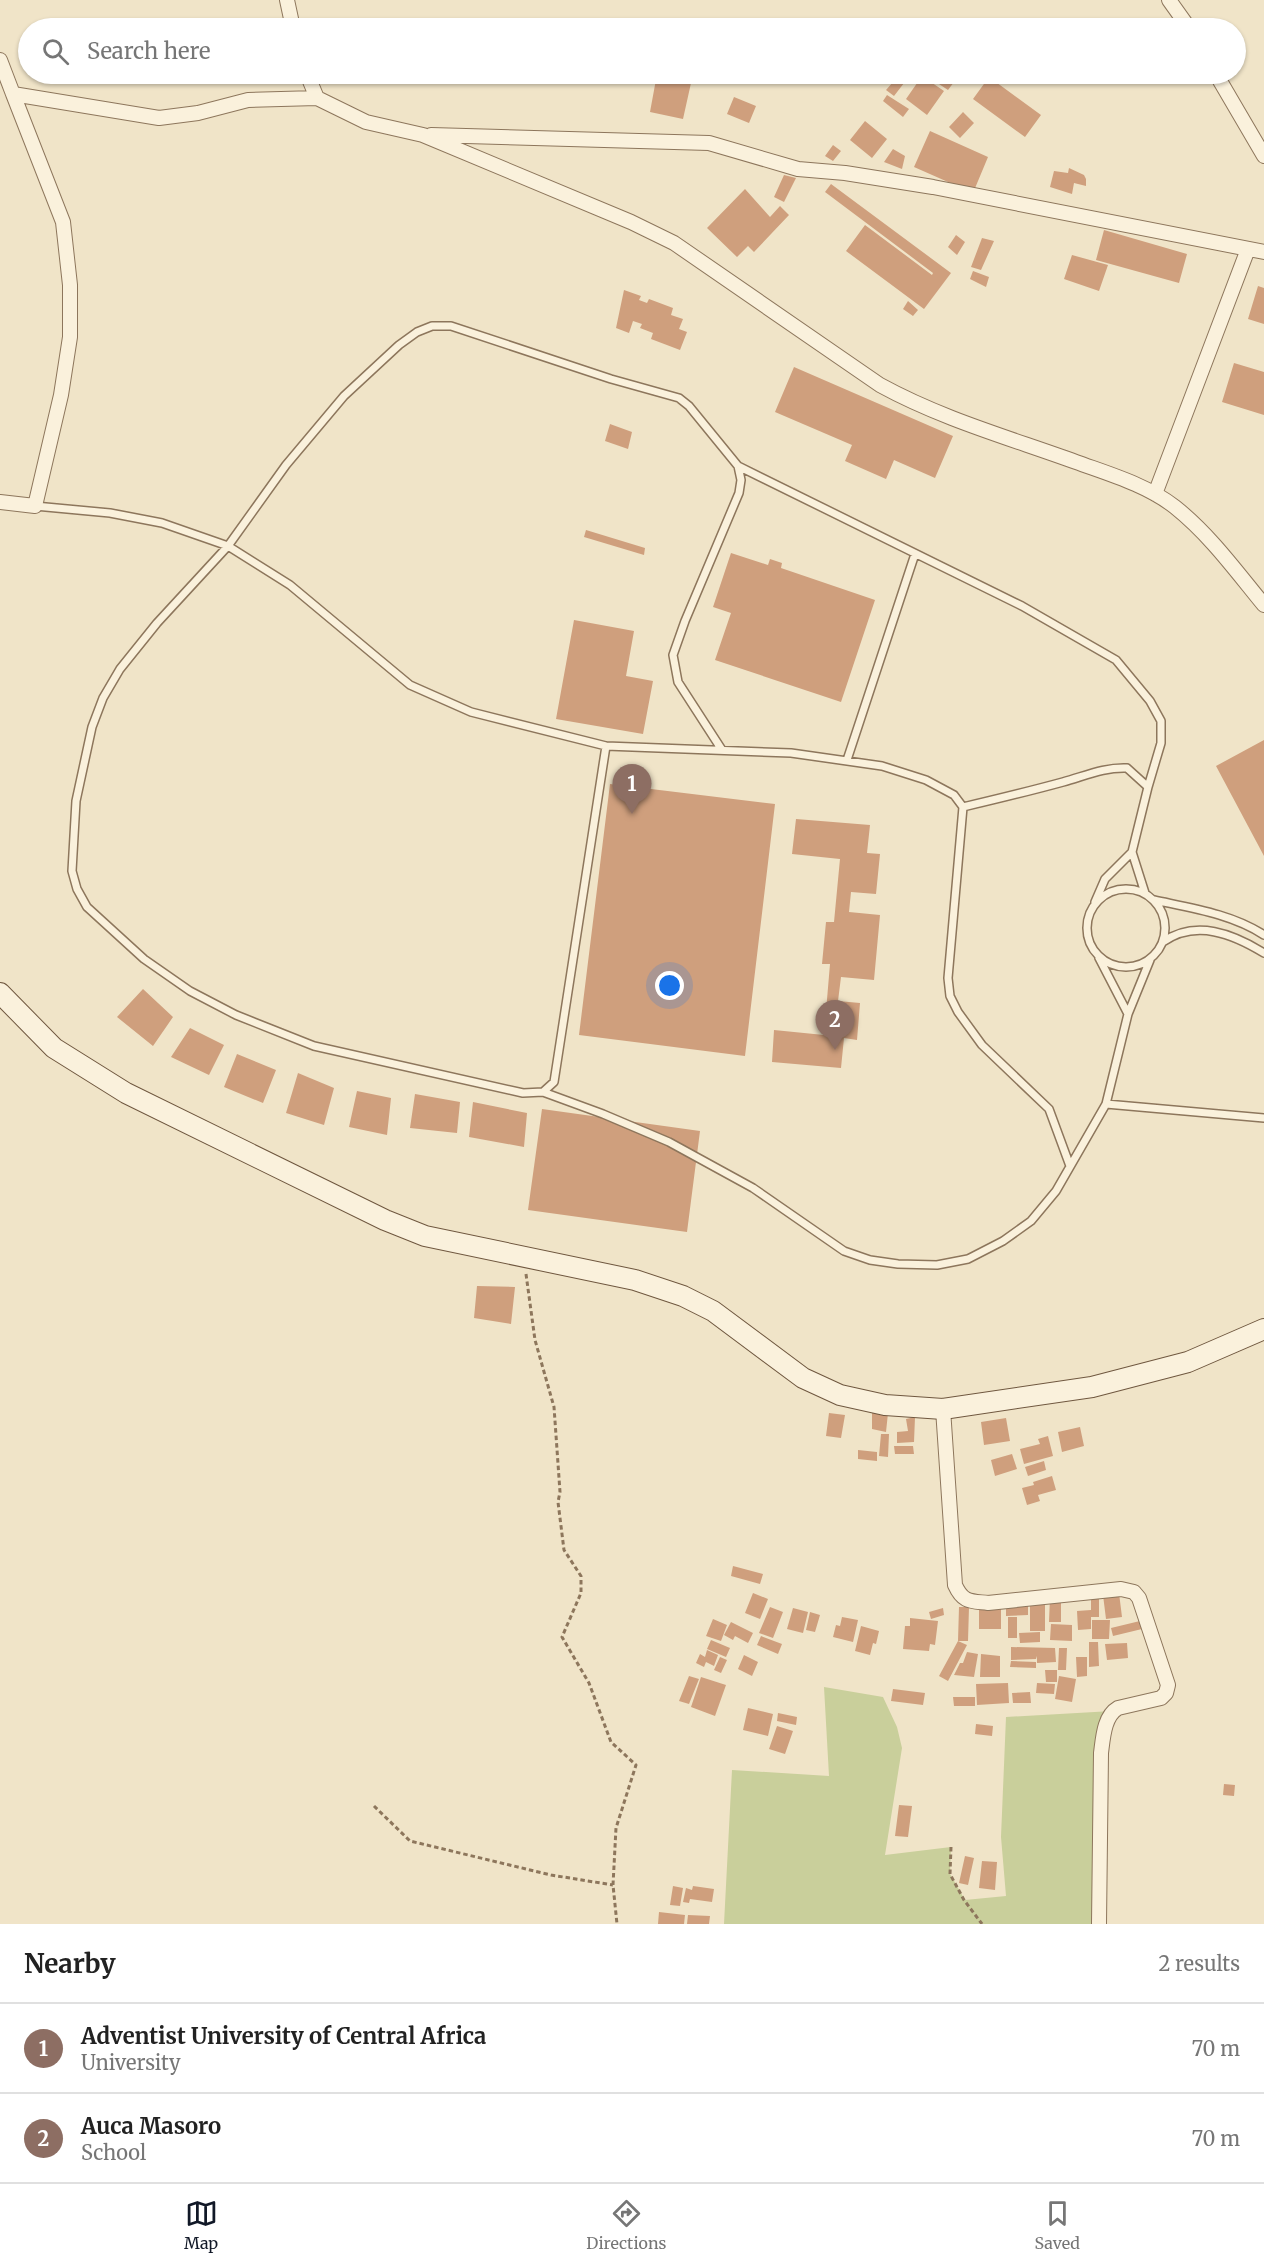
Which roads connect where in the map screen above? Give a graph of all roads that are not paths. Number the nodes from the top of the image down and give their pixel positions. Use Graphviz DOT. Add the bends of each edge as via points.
graph roads {
  1 [pos="287,0"];
  2 [pos="1169,0"];
  3 [pos="291,18"];
  4 [pos="1182,18"];
  5 [pos="0,60"];
  6 [pos="311,84"];
  7 [pos="1222,84"];
  8 [pos="13,94"];
  9 [pos="317,98"];
  10 [pos="423,135"];
  11 [pos="1264,156"];
  12 [pos="1248,249"];
  13 [pos="1264,252"];
  14 [pos="738,466"];
  15 [pos="1155,494"];
  16 [pos="0,502"];
  17 [pos="35,506"];
  18 [pos="228,546"];
  19 [pos="915,554"];
  20 [pos="1264,605"];
  21 [pos="606,746"];
  22 [pos="722,750"];
  23 [pos="847,760"];
  24 [pos="1148,787"];
  25 [pos="963,807"];
  26 [pos="1132,852"];
  27 [pos="1145,893"];
  28 [pos="1154,900"];
  29 [pos="1095,904"];
  30 [pos="1264,935"];
  31 [pos="1163,942"];
  32 [pos="1264,953"];
  33 [pos="1098,956"];
  34 [pos="1150,960"];
  35 [pos="0,993"];
  36 [pos="1128,1014"];
  37 [pos="543,1092"];
  38 [pos="1106,1104"];
  39 [pos="1264,1118"];
  40 [pos="1070,1166"];
  41 [pos="1264,1329"];
  42 [pos="943,1409"];
  43 [pos="1099,1924"];
  1 -- 3 [label="street"];
  2 -- 4 [label="street"];
  5 -- 8 [label="street"];
  6 -- 9 [label="street"];
  7 -- 11 [label="street"];
  8 -- 9 [label="street" via="159,118 248,100"];
  8 -- 17 [label="street" via="63,222 70,285 70,337 61,395"];
  9 -- 10 [label="street" via="366,122"];
  10 -- 12 [label="street" via="709,144 798,169 933,187"];
  10 -- 15 [label="street" via="674,243 880,385 914,404 1113,475"];
  12 -- 13 [label="street"];
  12 -- 15 [label="street"];
  14 -- 18 [label="lane" via="679,398 451,326 432,326 399,345 344,396 286,465"];
  14 -- 19 [label="lane"];
  14 -- 22 [label="lane" via="739,494 673,655 678,682"];
  15 -- 20 [label="street" via="1210,540"];
  16 -- 17 [label="street"];
  17 -- 18 [label="lane" via="111,513 162,523"];
  18 -- 21 [label="lane" via="290,585 410,685 471,712"];
  18 -- 37 [label="lane" via="157,623 102,698 76,801 72,871 87,907 144,959 190,991 236,1015 314,1046 523,1093"];
  19 -- 23 [label="lane"];
  19 -- 24 [label="lane" via="1022,606 1116,660 1150,701 1161,721 1161,743"];
  21 -- 22 [label="lane"];
  21 -- 37 [label="lane" via="554,1082"];
  22 -- 23 [label="lane"];
  23 -- 25 [label="lane" via="926,780 954,795"];
  24 -- 25 [label="lane" via="1127,768 1112,767"];
  24 -- 26 [label="lane"];
  25 -- 40 [label="lane" via="948,978 950,996 982,1045 1049,1109"];
  26 -- 27 [label="lane"];
  26 -- 29 [label="lane" via="1105,879"];
  27 -- 28 [label="lane"];
  27 -- 29 [label="lane" via="1135,889 1112,891"];
  28 -- 30 [label="lane" via="1211,912"];
  28 -- 31 [label="lane" via="1165,920"];
  29 -- 33 [label="lane" via="1086,925 1091,947"];
  31 -- 32 [label="lane" via="1173,935 1201,929 1220,932"];
  31 -- 34 [label="lane"];
  33 -- 34 [label="lane" via="1107,963 1129,968"];
  33 -- 36 [label="lane"];
  34 -- 36 [label="lane"];
  35 -- 42 [label="street" via="54,1048 88,1071 385,1220 425,1236 635,1280 683,1296 713,1311 803,1378 840,1395 885,1405"];
  36 -- 38 [label="lane"];
  37 -- 40 [label="lane" via="669,1142 753,1188 844,1251 898,1264 937,1265 968,1259 1003,1241 1031,1221 1056,1191"];
  38 -- 39 [label="lane"];
  38 -- 40 [label="lane"];
  41 -- 42 [label="street" via="1188,1362 1092,1386"];
  42 -- 43 [label="street" via="955,1586 959,1595 988,1603 1121,1589 1134,1592 1168,1685 1161,1698 1112,1711 1104,1732"];
}
